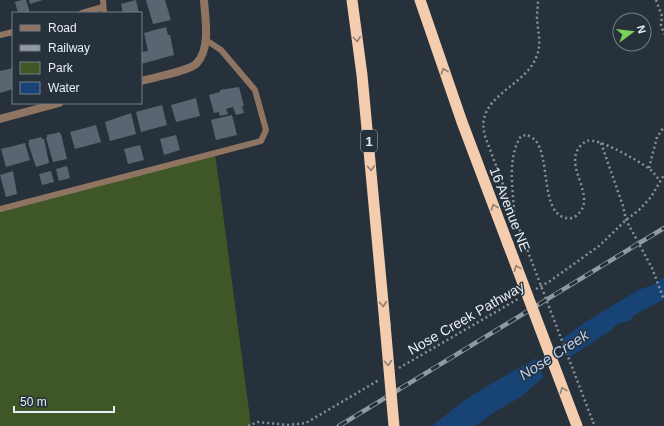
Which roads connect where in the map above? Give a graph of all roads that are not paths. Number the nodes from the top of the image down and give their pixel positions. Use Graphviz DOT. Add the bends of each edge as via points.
graph roads {
  1 [pos="103,0"];
  2 [pos="204,0"];
  3 [pos="352,0"];
  4 [pos="420,0"];
  5 [pos="104,10"];
  6 [pos="89,12"];
  7 [pos="12,32"];
  8 [pos="0,35"];
  9 [pos="206,40"];
  10 [pos="142,81"];
  11 [pos="55,104"];
  12 [pos="0,119"];
  13 [pos="0,208"];
  14 [pos="394,426"];
  15 [pos="578,426"];
  1 -- 5 [label="lane"];
  2 -- 9 [label="street"];
  3 -- 14 [label="highway, 1, one-way, bridge" via="364,90"];
  15 -- 4 [label="highway, 16 Avenue NE, one-way, bridge" via="462,122"];
  5 -- 6 [label="lane"];
  7 -- 8 [label="lane"];
  9 -- 10 [label="street" via="196,64 184,70"];
  9 -- 13 [label="lane" via="221,50 255,90 266,130 261,141"];
  11 -- 12 [label="street"];
}
